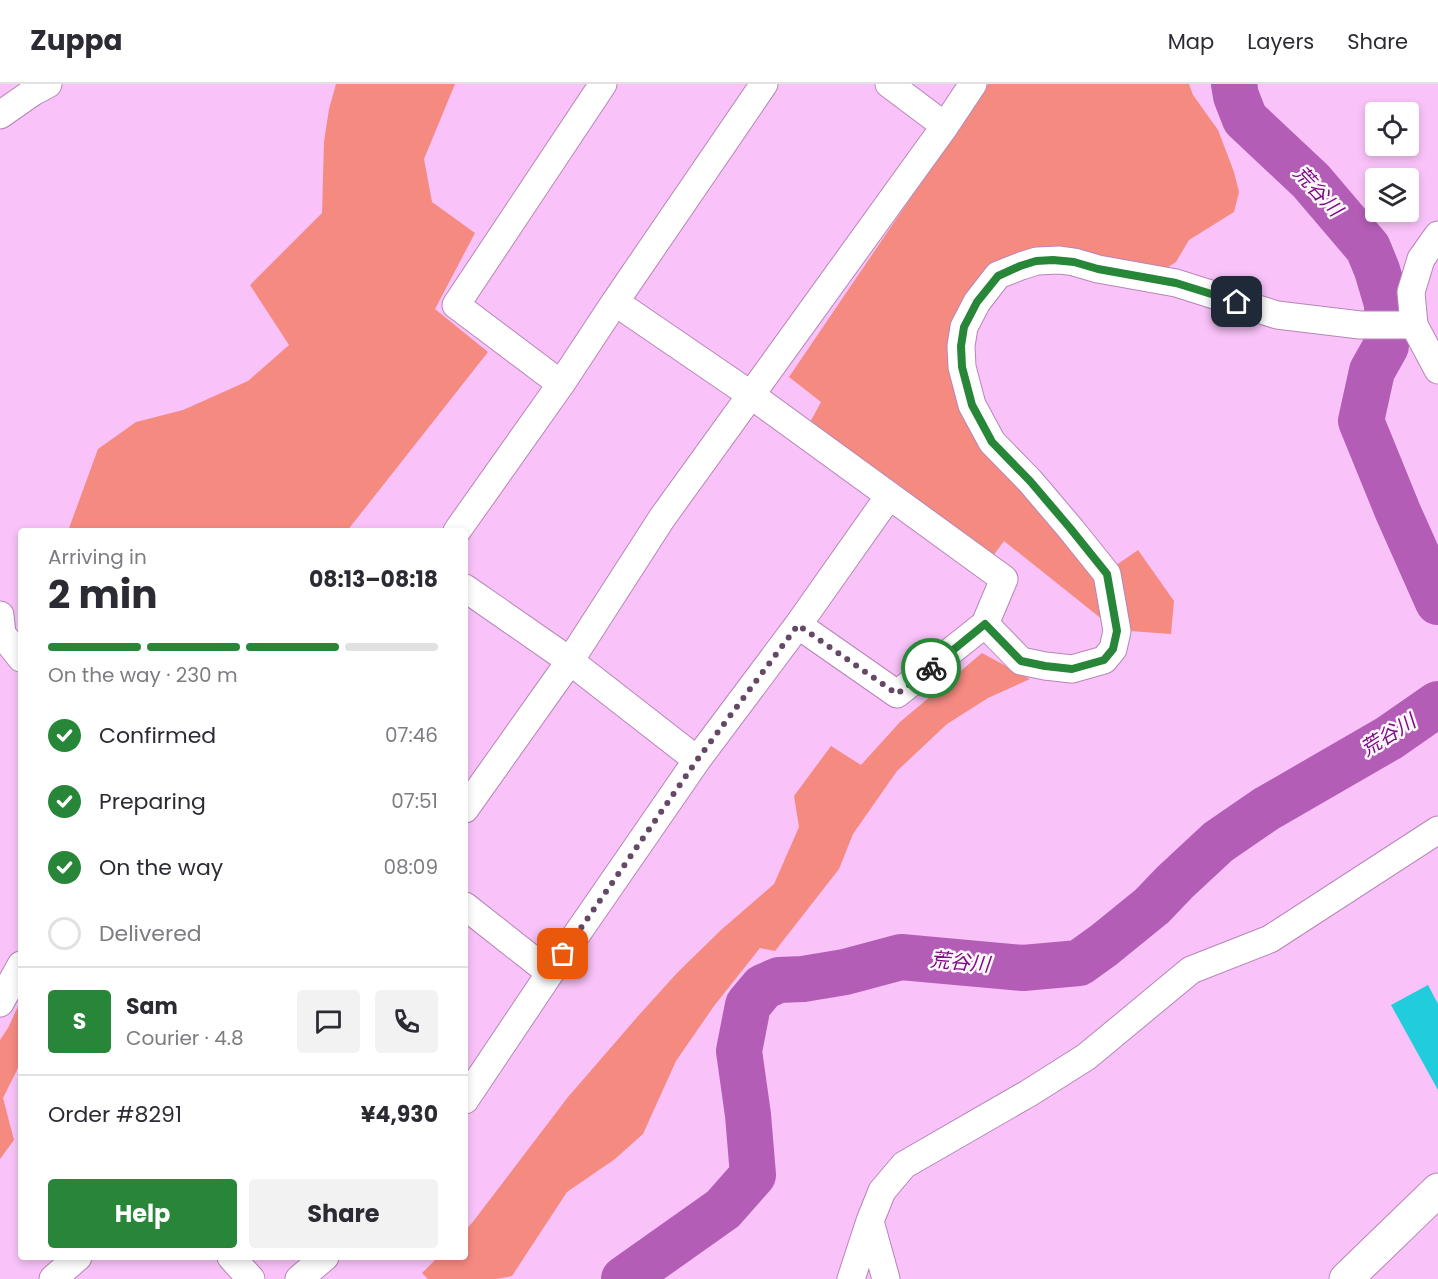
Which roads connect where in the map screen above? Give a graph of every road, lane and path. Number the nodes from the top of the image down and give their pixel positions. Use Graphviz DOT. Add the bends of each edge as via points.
graph roads {
  1 [pos="48,84"];
  2 [pos="603,84"];
  3 [pos="764,84"];
  4 [pos="889,84"];
  5 [pos="973,84"];
  6 [pos="0,115"];
  7 [pos="945,126"];
  8 [pos="1438,235"];
  9 [pos="615,302"];
  10 [pos="1414,325"];
  11 [pos="1438,370"];
  12 [pos="561,384"];
  13 [pos="751,395"];
  14 [pos="889,496"];
  15 [pos="459,528"];
  16 [pos="468,590"];
  17 [pos="0,615"];
  18 [pos="985,624"];
  19 [pos="798,625"];
  20 [pos="18,654"];
  21 [pos="570,661"];
  22 [pos="697,760"];
  23 [pos="468,805"];
  24 [pos="1438,830"];
  25 [pos="468,908"];
  26 [pos="18,971"];
  27 [pos="550,973"];
  28 [pos="0,1004"];
  29 [pos="468,1096"];
  30 [pos="1438,1190"];
  31 [pos="870,1221"];
  32 [pos="75,1260"];
  33 [pos="234,1260"];
  34 [pos="322,1260"];
  35 [pos="53,1279"];
  36 [pos="251,1279"];
  37 [pos="298,1279"];
  38 [pos="851,1279"];
  39 [pos="886,1279"];
  40 [pos="1346,1279"];
  1 -- 6 [label="street"];
  2 -- 12 [label="street" via="456,305"];
  3 -- 9 [label="street"];
  4 -- 7 [label="street"];
  5 -- 7 [label="street"];
  7 -- 13 [label="street"];
  8 -- 10 [label="street" via="1420,259 1411,292"];
  9 -- 12 [label="street"];
  9 -- 13 [label="street"];
  10 -- 11 [label="street"];
  10 -- 18 [label="street" via="1360,325 1277,315 1176,283 1060,260 1036,261 998,276 977,302 964,327 962,367 972,405 992,442 1030,481 1107,574 1117,631 1113,649 1104,660 1072,669 1021,661"];
  12 -- 15 [label="street"];
  13 -- 14 [label="street"];
  13 -- 21 [label="street" via="662,518"];
  14 -- 18 [label="street" via="1004,579"];
  14 -- 19 [label="street"];
  16 -- 21 [label="street"];
  17 -- 20 [label="street" via="2,634"];
  18 -- 19 [label="street" via="897,694"];
  19 -- 22 [label="street"];
  21 -- 22 [label="street"];
  21 -- 23 [label="street"];
  22 -- 27 [label="street"];
  24 -- 31 [label="street" via="1270,939 1191,970 1086,1057 904,1166 882,1191"];
  25 -- 27 [label="street"];
  26 -- 28 [label="street"];
  27 -- 29 [label="street"];
  30 -- 40 [label="main road"];
  31 -- 38 [label="street"];
  31 -- 39 [label="street"];
  32 -- 35 [label="street"];
  33 -- 36 [label="street"];
  34 -- 37 [label="street"];
}
